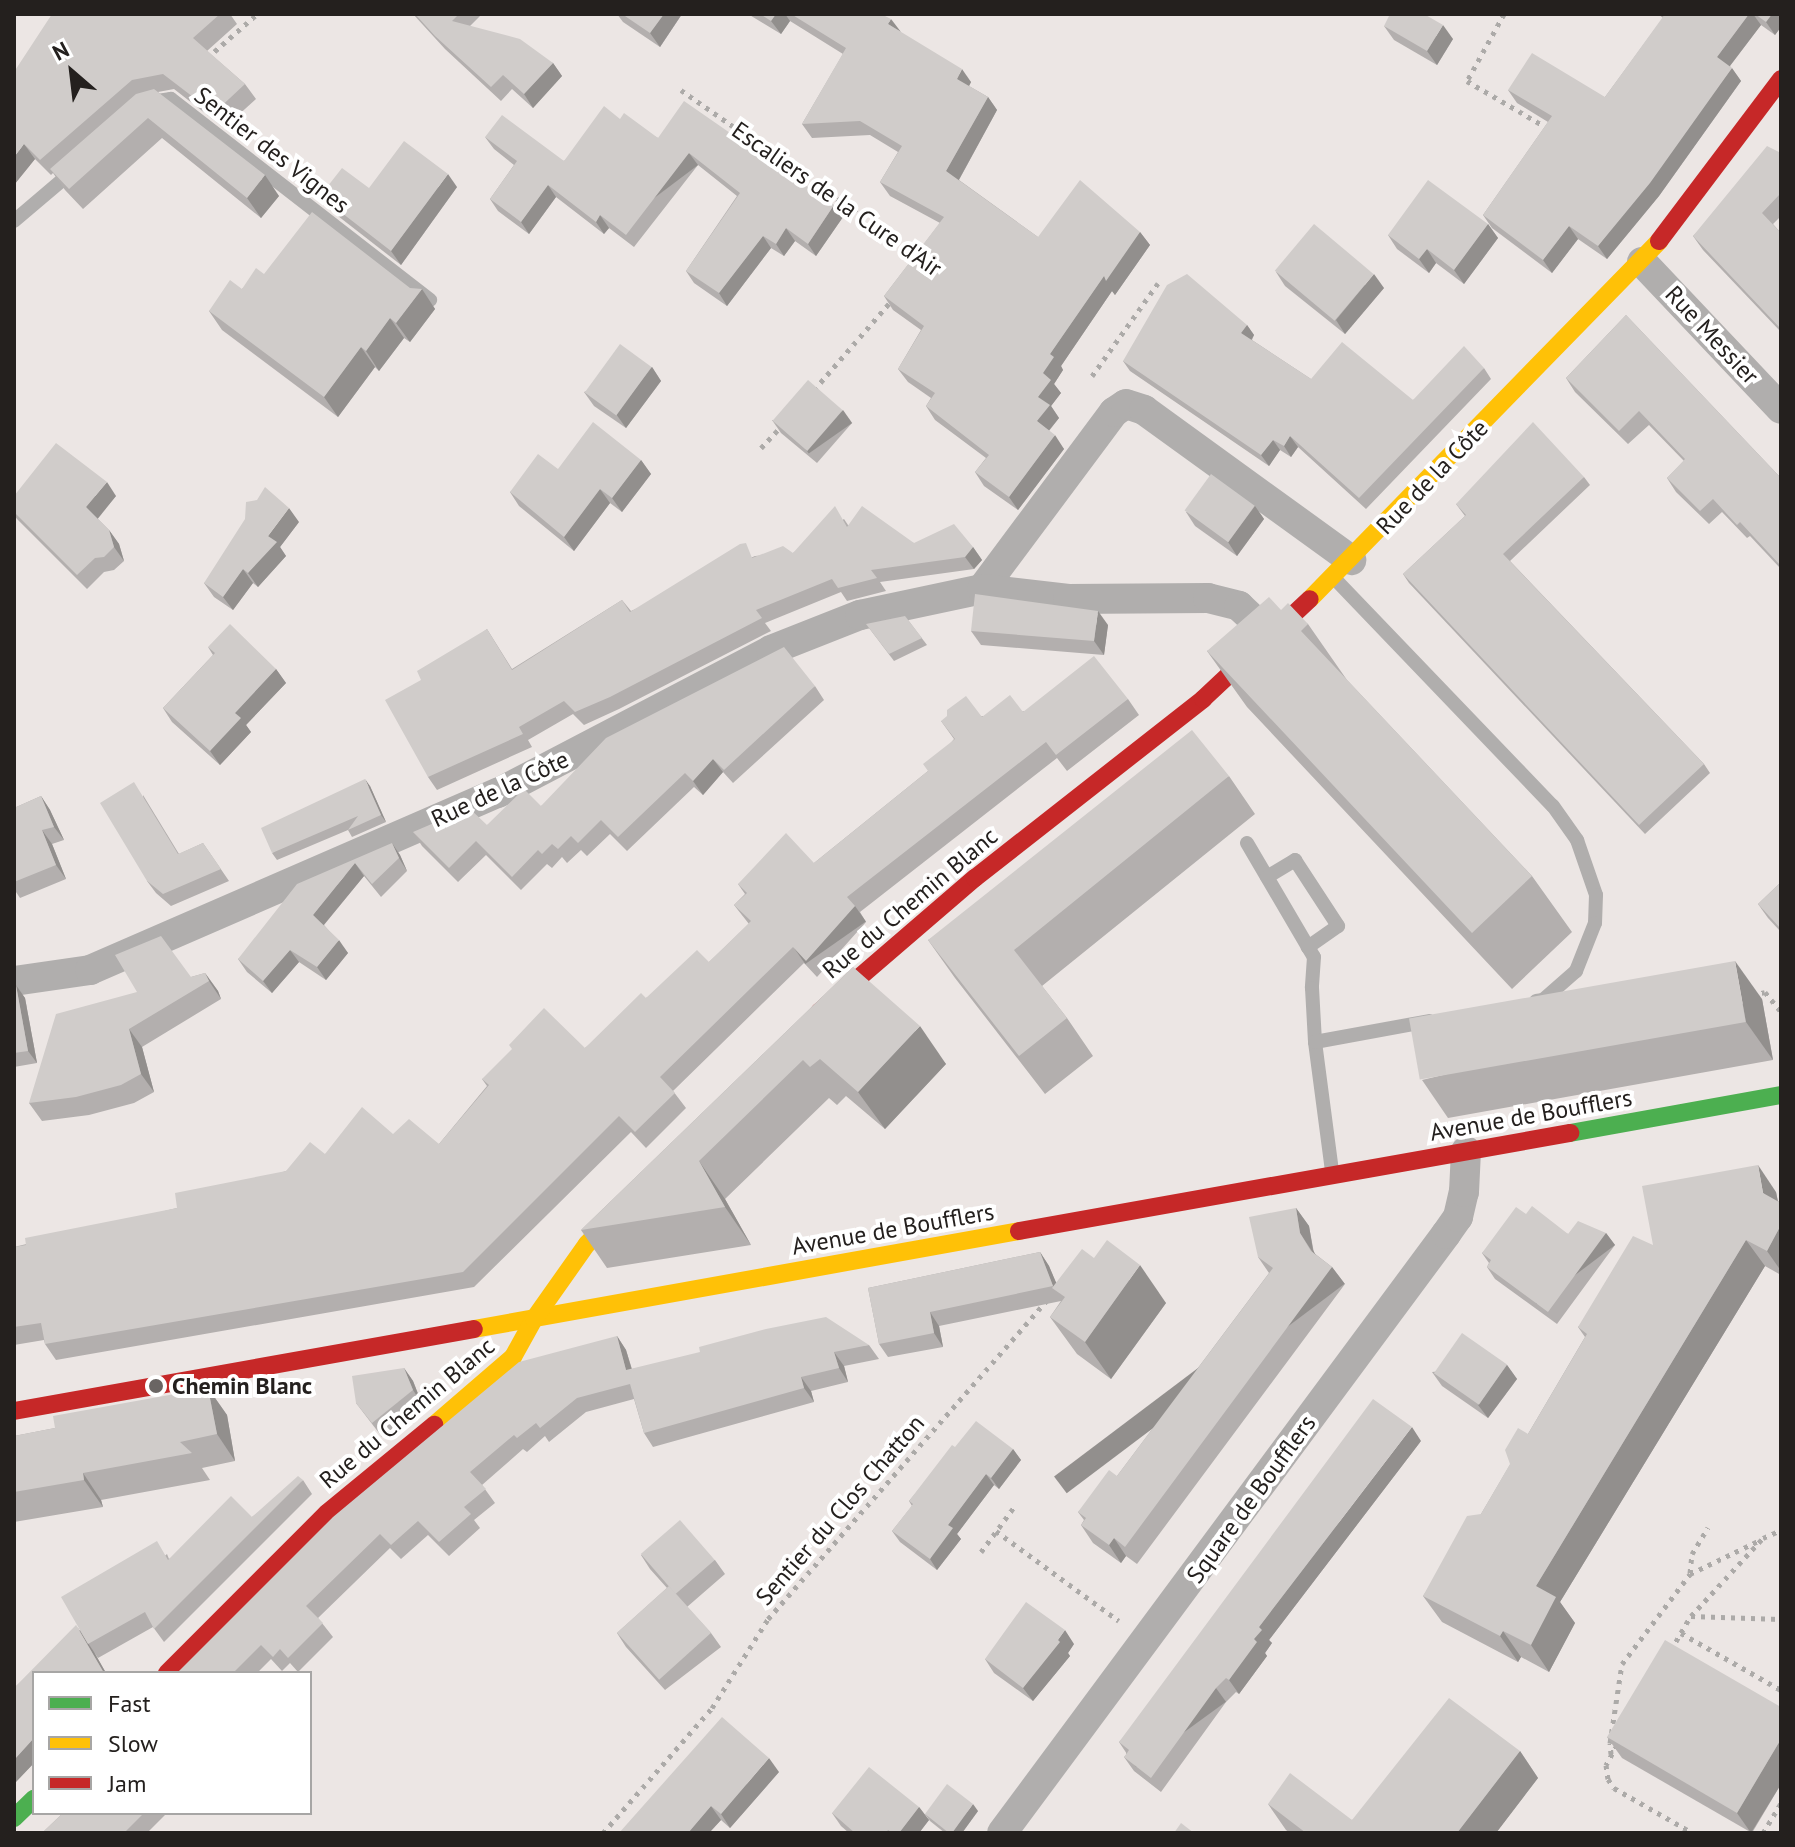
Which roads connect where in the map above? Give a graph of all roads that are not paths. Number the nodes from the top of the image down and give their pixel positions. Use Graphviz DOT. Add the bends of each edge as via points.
graph roads {
  1 [pos="1781,79"];
  2 [pos="134,116"];
  3 [pos="88,158"];
  4 [pos="14,221"];
  5 [pos="1642,262"];
  6 [pos="430,300"];
  7 [pos="1781,409"];
  8 [pos="1343,569"];
  9 [pos="982,589"];
  10 [pos="1272,637"];
  11 [pos="1247,843"];
  12 [pos="1267,877"];
  13 [pos="1308,947"];
  14 [pos="14,981"];
  15 [pos="1527,1003"];
  16 [pos="1449,1017"];
  17 [pos="802,1029"];
  18 [pos="1315,1042"];
  19 [pos="1781,1095"];
  20 [pos="1466,1151"];
  21 [pos="1332,1175"];
  22 [pos="637,1191"];
  23 [pos="534,1319"];
  24 [pos="14,1411"];
  25 [pos="169,1671"];
  26 [pos="32,1801"];
  27 [pos="14,1818"];
  28 [pos="1002,1833"];
  1 -- 5 [label="street, Rue de la Côte"];
  2 -- 6 [label="lane, Sentier des Vignes" via="146,105 171,99"];
  3 -- 4 [label="lane"];
  5 -- 7 [label="street, Rue Messier"];
  5 -- 8 [label="street, Rue de la Côte"];
  8 -- 9 [label="street" via="1144,410 1126,404 1114,412"];
  8 -- 10 [label="street, Rue de la Côte"];
  8 -- 15 [label="lane" via="1553,806 1584,853 1596,895 1586,951 1576,971 1543,1000"];
  9 -- 10 [label="street, Rue de la Côte" via="1068,599 1208,598 1239,606"];
  9 -- 14 [label="street, Rue de la Côte" via="860,615 813,632 469,805 90,970"];
  10 -- 17 [label="street, Rue du Chemin Blanc" via="1203,699 888,949"];
  11 -- 12 [label="lane"];
  12 -- 13 [label="lane"];
  12 -- 13 [label="lane" via="1295,860 1338,926"];
  13 -- 18 [label="lane" via="1314,957"];
  16 -- 18 [label="lane"];
  18 -- 21 [label="lane"];
  19 -- 20 [label="street, Avenue de Boufflers"];
  20 -- 21 [label="street, Avenue de Boufflers"];
  20 -- 28 [label="street, Square de Boufflers" via="1458,1217"];
  21 -- 23 [label="street, Avenue de Boufflers"];
  22 -- 23 [label="street, Rue du Chemin Blanc" via="587,1244"];
  23 -- 24 [label="street, Avenue de Boufflers"];
  23 -- 25 [label="street, Rue du Chemin Blanc" via="498,1373 316,1523"];
  26 -- 27 [label="street"];
}
